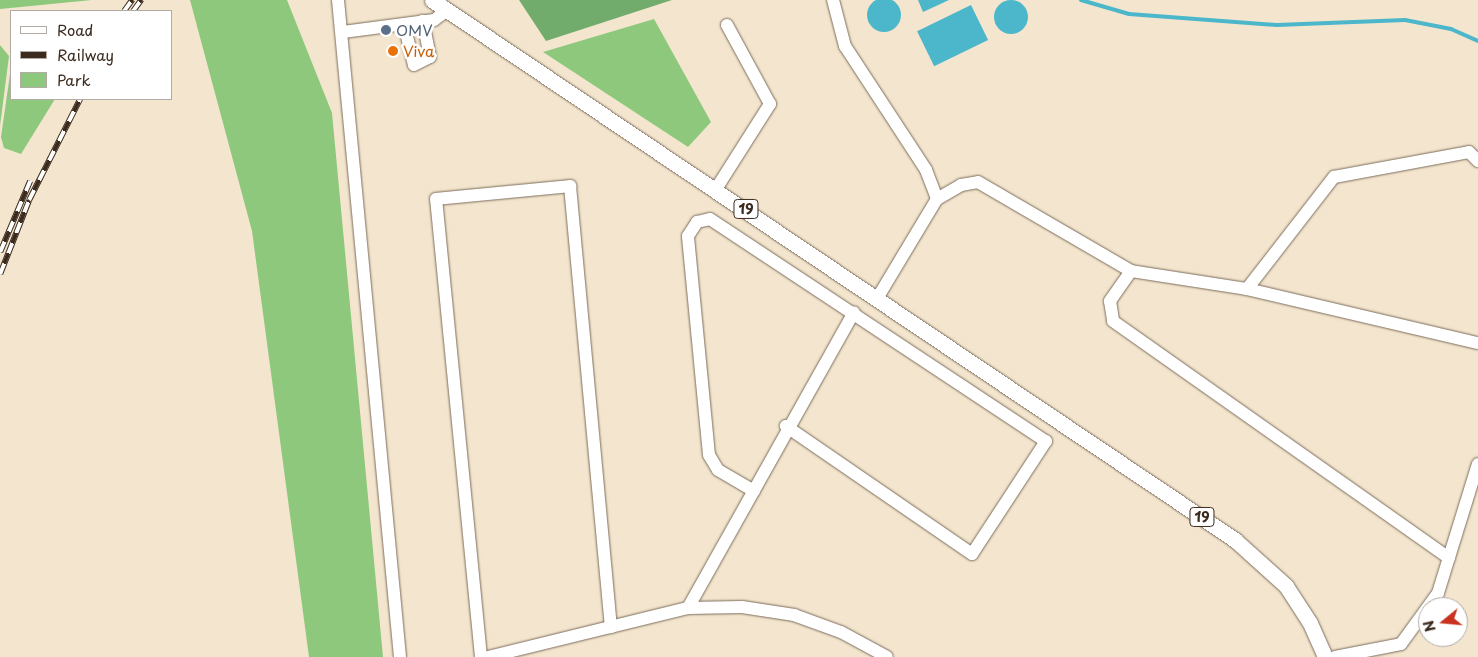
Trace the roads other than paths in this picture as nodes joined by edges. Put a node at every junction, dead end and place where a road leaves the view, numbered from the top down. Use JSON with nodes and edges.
{"nodes":[{"id":1,"x":338,"y":0,"type":"edge"},
{"id":2,"x":432,"y":0,"type":"edge"},
{"id":3,"x":834,"y":0,"type":"edge"},
{"id":4,"x":448,"y":10,"type":"junction"},
{"id":5,"x":423,"y":21,"type":"junction"},
{"id":6,"x":404,"y":24,"type":"junction"},
{"id":7,"x":727,"y":25,"type":"dead end"},
{"id":8,"x":343,"y":32,"type":"junction"},
{"id":9,"x":1478,"y":161,"type":"edge"},
{"id":10,"x":716,"y":189,"type":"junction"},
{"id":11,"x":937,"y":199,"type":"junction"},
{"id":12,"x":1131,"y":271,"type":"junction"},
{"id":13,"x":1247,"y":289,"type":"junction"},
{"id":14,"x":878,"y":297,"type":"junction"},
{"id":15,"x":854,"y":312,"type":"junction"},
{"id":16,"x":1478,"y":342,"type":"edge"},
{"id":17,"x":786,"y":426,"type":"junction"},
{"id":18,"x":1478,"y":464,"type":"edge"},
{"id":19,"x":754,"y":491,"type":"junction"},
{"id":20,"x":1449,"y":558,"type":"junction"},
{"id":21,"x":688,"y":608,"type":"junction"},
{"id":22,"x":611,"y":627,"type":"junction"},
{"id":23,"x":400,"y":657,"type":"edge"},
{"id":24,"x":481,"y":657,"type":"edge"},
{"id":25,"x":488,"y":657,"type":"edge"},
{"id":26,"x":888,"y":657,"type":"edge"},
{"id":27,"x":1325,"y":657,"type":"edge"},
{"id":28,"x":1335,"y":657,"type":"edge"}],
"edges":[{"from":1,"to":8,"type":"street"},
{"from":2,"to":4,"type":"main road","number":"19"},
{"from":3,"to":11,"type":"street"},
{"from":4,"to":5,"type":"street"},
{"from":4,"to":10,"type":"main road","number":"19"},
{"from":5,"to":6,"type":"street"},
{"from":5,"to":6,"type":"street"},
{"from":6,"to":8,"type":"street"},
{"from":7,"to":10,"type":"street"},
{"from":8,"to":23,"type":"street"},
{"from":9,"to":13,"type":"street"},
{"from":10,"to":14,"type":"main road","number":"19"},
{"from":11,"to":12,"type":"street"},
{"from":11,"to":14,"type":"street"},
{"from":12,"to":13,"type":"street"},
{"from":12,"to":20,"type":"street"},
{"from":13,"to":16,"type":"street"},
{"from":14,"to":27,"type":"main road","number":"19"},
{"from":15,"to":17,"type":"street"},
{"from":15,"to":17,"type":"street"},
{"from":15,"to":19,"type":"street"},
{"from":17,"to":19,"type":"street"},
{"from":18,"to":20,"type":"street"},
{"from":19,"to":21,"type":"street"},
{"from":20,"to":28,"type":"street"},
{"from":21,"to":22,"type":"street"},
{"from":21,"to":26,"type":"street"},
{"from":22,"to":24,"type":"street"},
{"from":22,"to":25,"type":"street"}]}
